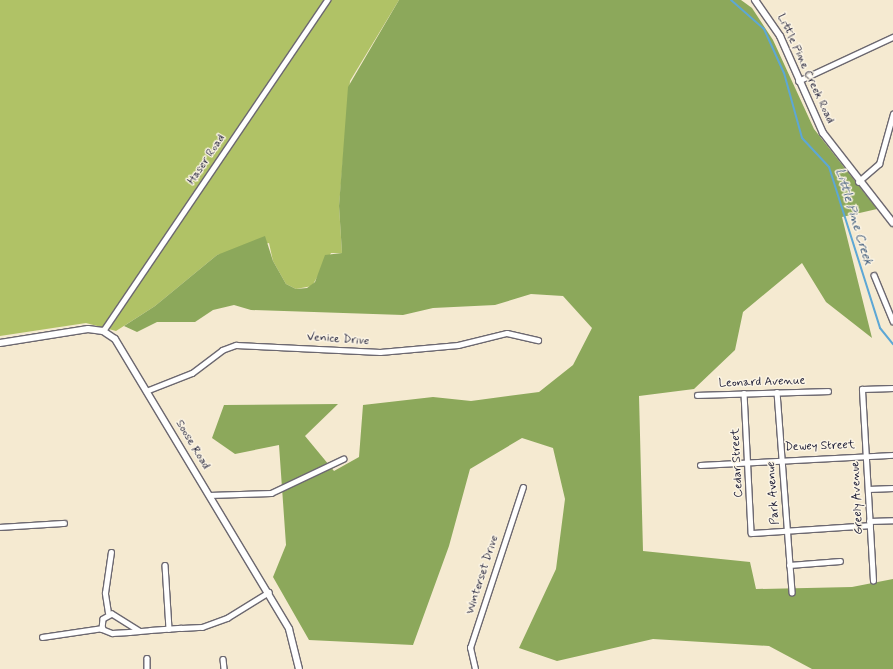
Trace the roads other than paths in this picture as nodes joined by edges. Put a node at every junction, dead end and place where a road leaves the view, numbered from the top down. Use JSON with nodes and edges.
{"nodes":[{"id":1,"x":327,"y":0,"type":"edge"},
{"id":2,"x":755,"y":0,"type":"edge"},
{"id":3,"x":893,"y":37,"type":"edge"},
{"id":4,"x":798,"y":81,"type":"junction"},
{"id":5,"x":893,"y":114,"type":"edge"},
{"id":6,"x":858,"y":182,"type":"junction"},
{"id":7,"x":893,"y":223,"type":"edge"},
{"id":8,"x":874,"y":274,"type":"dead end"},
{"id":9,"x":893,"y":321,"type":"edge"},
{"id":10,"x":103,"y":331,"type":"junction"},
{"id":11,"x":538,"y":340,"type":"dead end"},
{"id":12,"x":0,"y":343,"type":"edge"},
{"id":13,"x":893,"y":388,"type":"edge"},
{"id":14,"x":146,"y":391,"type":"junction"},
{"id":15,"x":828,"y":391,"type":"dead end"},
{"id":16,"x":777,"y":392,"type":"junction"},
{"id":17,"x":744,"y":393,"type":"junction"},
{"id":18,"x":697,"y":395,"type":"dead end"},
{"id":19,"x":893,"y":455,"type":"edge"},
{"id":20,"x":866,"y":456,"type":"junction"},
{"id":21,"x":782,"y":458,"type":"junction"},
{"id":22,"x":343,"y":459,"type":"dead end"},
{"id":23,"x":747,"y":462,"type":"junction"},
{"id":24,"x":700,"y":465,"type":"dead end"},
{"id":25,"x":523,"y":487,"type":"dead end"},
{"id":26,"x":893,"y":488,"type":"edge"},
{"id":27,"x":868,"y":489,"type":"junction"},
{"id":28,"x":209,"y":495,"type":"junction"},
{"id":29,"x":893,"y":520,"type":"edge"},
{"id":30,"x":64,"y":523,"type":"dead end"},
{"id":31,"x":870,"y":523,"type":"junction"},
{"id":32,"x":0,"y":527,"type":"edge"},
{"id":33,"x":787,"y":530,"type":"junction"},
{"id":34,"x":111,"y":552,"type":"dead end"},
{"id":35,"x":840,"y":561,"type":"dead end"},
{"id":36,"x":165,"y":565,"type":"dead end"},
{"id":37,"x":790,"y":565,"type":"junction"},
{"id":38,"x":873,"y":581,"type":"dead end"},
{"id":39,"x":268,"y":592,"type":"junction"},
{"id":40,"x":792,"y":592,"type":"dead end"},
{"id":41,"x":108,"y":613,"type":"junction"},
{"id":42,"x":102,"y":628,"type":"junction"},
{"id":43,"x":169,"y":629,"type":"junction"},
{"id":44,"x":139,"y":631,"type":"junction"},
{"id":45,"x":42,"y":638,"type":"dead end"},
{"id":46,"x":146,"y":658,"type":"dead end"},
{"id":47,"x":223,"y":659,"type":"dead end"},
{"id":48,"x":147,"y":669,"type":"edge"},
{"id":49,"x":224,"y":669,"type":"edge"},
{"id":50,"x":299,"y":669,"type":"edge"},
{"id":51,"x":475,"y":669,"type":"edge"}],
"edges":[{"from":1,"to":10,"type":"street","name":"Haser Road"},
{"from":2,"to":4,"type":"street","name":"Little Pine Creek Road"},
{"from":3,"to":4,"type":"street"},
{"from":4,"to":6,"type":"street","name":"Little Pine Creek Road"},
{"from":5,"to":6,"type":"street"},
{"from":6,"to":7,"type":"street","name":"Little Pine Creek Road"},
{"from":8,"to":9,"type":"street"},
{"from":10,"to":12,"type":"street"},
{"from":10,"to":14,"type":"street","name":"Soose Road"},
{"from":11,"to":14,"type":"street","name":"Venice Drive"},
{"from":13,"to":20,"type":"street","name":"Greely Avenue"},
{"from":14,"to":28,"type":"street","name":"Soose Road"},
{"from":15,"to":16,"type":"street","name":"Leonard Avenue"},
{"from":16,"to":17,"type":"street","name":"Leonard Avenue"},
{"from":16,"to":21,"type":"street","name":"Park Avenue"},
{"from":17,"to":18,"type":"street","name":"Leonard Avenue"},
{"from":17,"to":23,"type":"street","name":"Cedar Street"},
{"from":19,"to":20,"type":"street","name":"Dewey Street"},
{"from":20,"to":21,"type":"street","name":"Dewey Street"},
{"from":20,"to":27,"type":"street","name":"Greely Avenue"},
{"from":21,"to":23,"type":"street","name":"Dewey Street"},
{"from":21,"to":33,"type":"street","name":"Park Avenue"},
{"from":22,"to":28,"type":"street"},
{"from":23,"to":24,"type":"street","name":"Dewey Street"},
{"from":23,"to":33,"type":"street","name":"Cedar Street"},
{"from":25,"to":51,"type":"street","name":"Winterset Drive"},
{"from":26,"to":27,"type":"street"},
{"from":27,"to":31,"type":"street","name":"Greely Avenue"},
{"from":28,"to":39,"type":"street","name":"Soose Road"},
{"from":29,"to":31,"type":"street"},
{"from":30,"to":32,"type":"street"},
{"from":31,"to":33,"type":"street"},
{"from":31,"to":38,"type":"street","name":"Greely Avenue"},
{"from":33,"to":37,"type":"street","name":"Park Avenue"},
{"from":34,"to":41,"type":"street"},
{"from":35,"to":37,"type":"street"},
{"from":36,"to":43,"type":"street"},
{"from":37,"to":40,"type":"street","name":"Park Avenue"},
{"from":39,"to":43,"type":"street"},
{"from":39,"to":50,"type":"street","name":"Soose Road"},
{"from":41,"to":42,"type":"street"},
{"from":41,"to":44,"type":"street"},
{"from":42,"to":44,"type":"street"},
{"from":42,"to":45,"type":"street"},
{"from":43,"to":44,"type":"street"},
{"from":46,"to":48,"type":"street"},
{"from":47,"to":49,"type":"street"}]}
